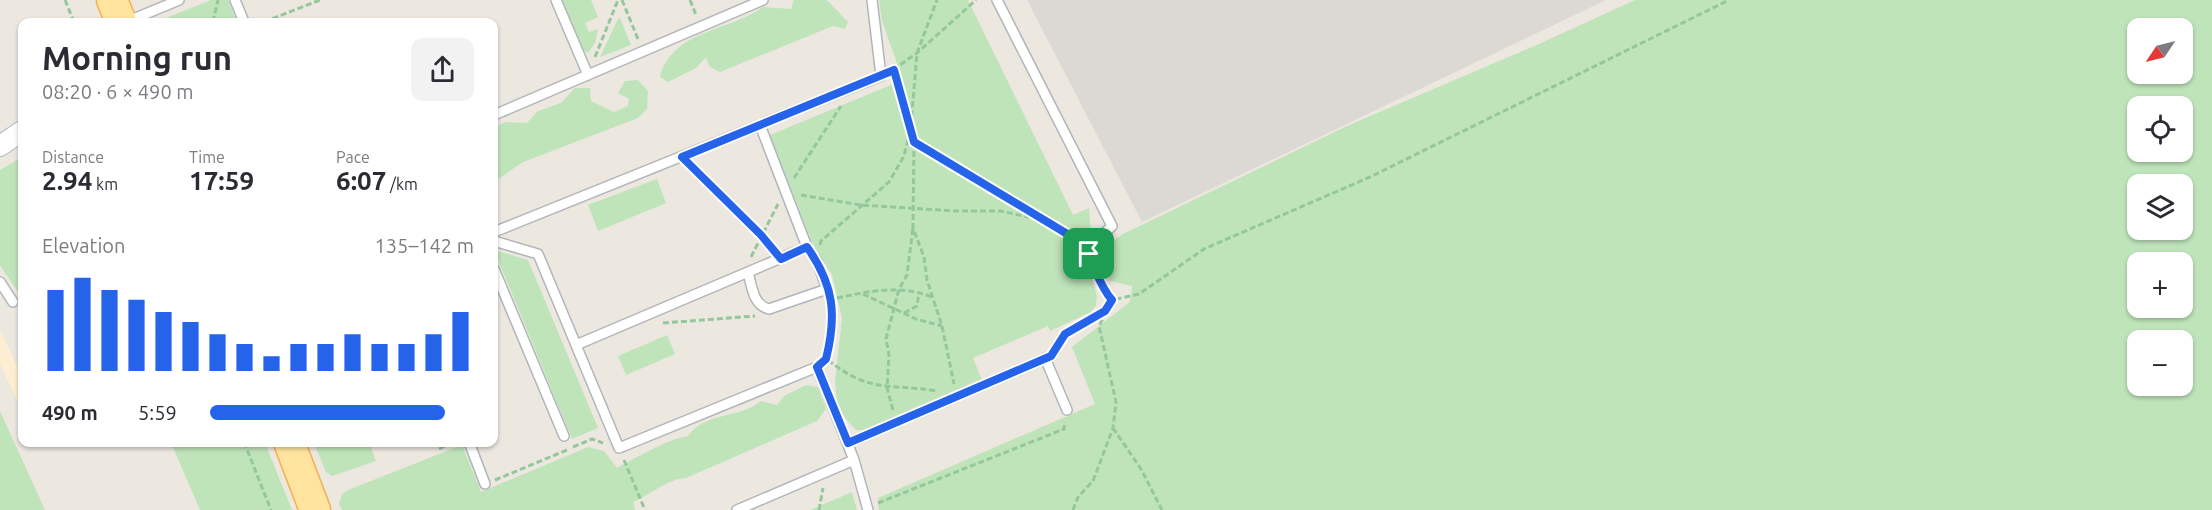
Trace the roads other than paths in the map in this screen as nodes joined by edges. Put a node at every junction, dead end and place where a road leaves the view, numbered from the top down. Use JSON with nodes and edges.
{"nodes":[{"id":1,"x":112,"y":0,"type":"edge"},
{"id":2,"x":180,"y":0,"type":"edge"},
{"id":3,"x":235,"y":0,"type":"edge"},
{"id":4,"x":556,"y":0,"type":"edge"},
{"id":5,"x":763,"y":0,"type":"edge"},
{"id":6,"x":872,"y":0,"type":"edge"},
{"id":7,"x":997,"y":0,"type":"edge"},
{"id":8,"x":120,"y":18,"type":"edge"},
{"id":9,"x":133,"y":18,"type":"edge"},
{"id":10,"x":242,"y":18,"type":"edge"},
{"id":11,"x":588,"y":75,"type":"junction"},
{"id":12,"x":498,"y":113,"type":"edge"},
{"id":13,"x":760,"y":125,"type":"junction"},
{"id":14,"x":18,"y":134,"type":"edge"},
{"id":15,"x":0,"y":146,"type":"edge"},
{"id":16,"x":498,"y":230,"type":"edge"},
{"id":17,"x":498,"y":242,"type":"edge"},
{"id":18,"x":807,"y":247,"type":"junction"},
{"id":19,"x":1089,"y":254,"type":"road end"},
{"id":20,"x":748,"y":272,"type":"junction"},
{"id":21,"x":498,"y":279,"type":"edge"},
{"id":22,"x":0,"y":282,"type":"edge"},
{"id":23,"x":13,"y":302,"type":"dead end"},
{"id":24,"x":576,"y":345,"type":"junction"},
{"id":25,"x":1067,"y":410,"type":"road end"},
{"id":26,"x":564,"y":436,"type":"dead end"},
{"id":27,"x":848,"y":443,"type":"junction"},
{"id":28,"x":291,"y":447,"type":"edge"},
{"id":29,"x":471,"y":447,"type":"edge"},
{"id":30,"x":854,"y":460,"type":"junction"},
{"id":31,"x":485,"y":484,"type":"road end"},
{"id":32,"x":868,"y":508,"type":"edge"},
{"id":33,"x":315,"y":510,"type":"edge"},
{"id":34,"x":737,"y":510,"type":"edge"}],
"edges":[{"from":1,"to":8,"type":"main road"},
{"from":2,"to":9,"type":"lane"},
{"from":3,"to":10,"type":"lane"},
{"from":4,"to":11,"type":"lane"},
{"from":5,"to":11,"type":"lane"},
{"from":6,"to":13,"type":"lane"},
{"from":7,"to":19,"type":"lane"},
{"from":11,"to":12,"type":"lane"},
{"from":13,"to":16,"type":"lane"},
{"from":13,"to":18,"type":"lane"},
{"from":14,"to":15,"type":"street"},
{"from":17,"to":24,"type":"lane"},
{"from":18,"to":20,"type":"lane"},
{"from":18,"to":20,"type":"lane"},
{"from":20,"to":24,"type":"lane"},
{"from":21,"to":26,"type":"lane"},
{"from":22,"to":23,"type":"lane"},
{"from":24,"to":27,"type":"lane"},
{"from":25,"to":27,"type":"lane"},
{"from":27,"to":30,"type":"lane"},
{"from":28,"to":33,"type":"main road"},
{"from":29,"to":31,"type":"lane"},
{"from":30,"to":32,"type":"lane"},
{"from":30,"to":34,"type":"lane"}]}
